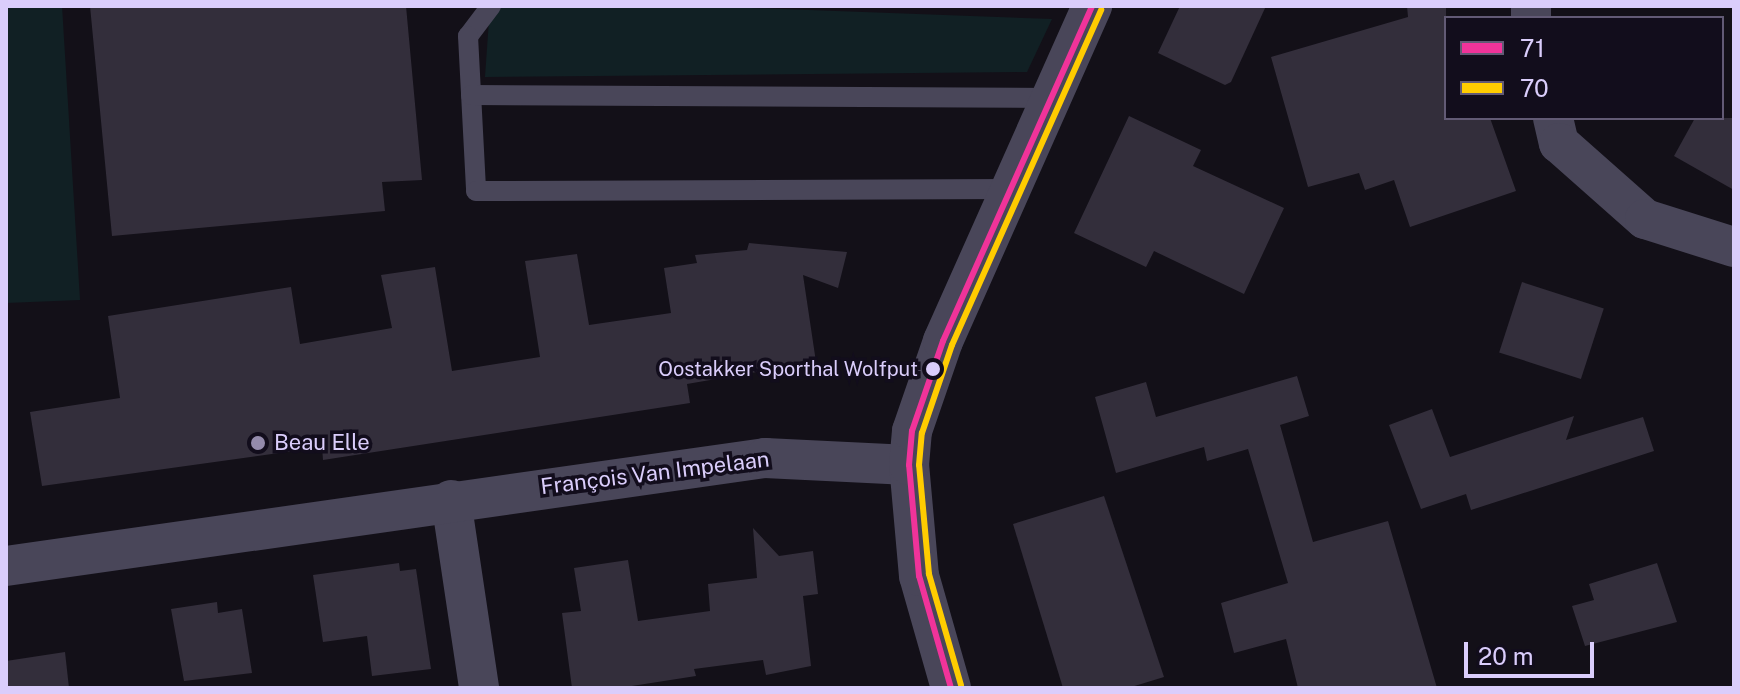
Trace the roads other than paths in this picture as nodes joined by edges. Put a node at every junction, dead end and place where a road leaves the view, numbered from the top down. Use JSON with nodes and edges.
{"nodes":[{"id":1,"x":491,"y":6,"type":"edge"},
{"id":2,"x":1092,"y":6,"type":"edge"},
{"id":3,"x":471,"y":95,"type":"junction"},
{"id":4,"x":1052,"y":98,"type":"junction"},
{"id":5,"x":1553,"y":120,"type":"edge"},
{"id":6,"x":1011,"y":189,"type":"junction"},
{"id":7,"x":1734,"y":247,"type":"edge"},
{"id":8,"x":909,"y":465,"type":"junction"},
{"id":9,"x":451,"y":500,"type":"junction"},
{"id":10,"x":6,"y":566,"type":"edge"},
{"id":11,"x":475,"y":685,"type":"edge"},
{"id":12,"x":951,"y":688,"type":"edge"}],
"edges":[{"from":1,"to":3,"type":"lane"},
{"from":2,"to":4,"type":"street"},
{"from":3,"to":4,"type":"lane"},
{"from":3,"to":6,"type":"lane"},
{"from":4,"to":6,"type":"street"},
{"from":5,"to":7,"type":"street"},
{"from":6,"to":8,"type":"street"},
{"from":8,"to":9,"type":"street","name":"François Van Impelaan"},
{"from":8,"to":12,"type":"street"},
{"from":9,"to":10,"type":"street","name":"François Van Impelaan"},
{"from":9,"to":11,"type":"street"}]}
